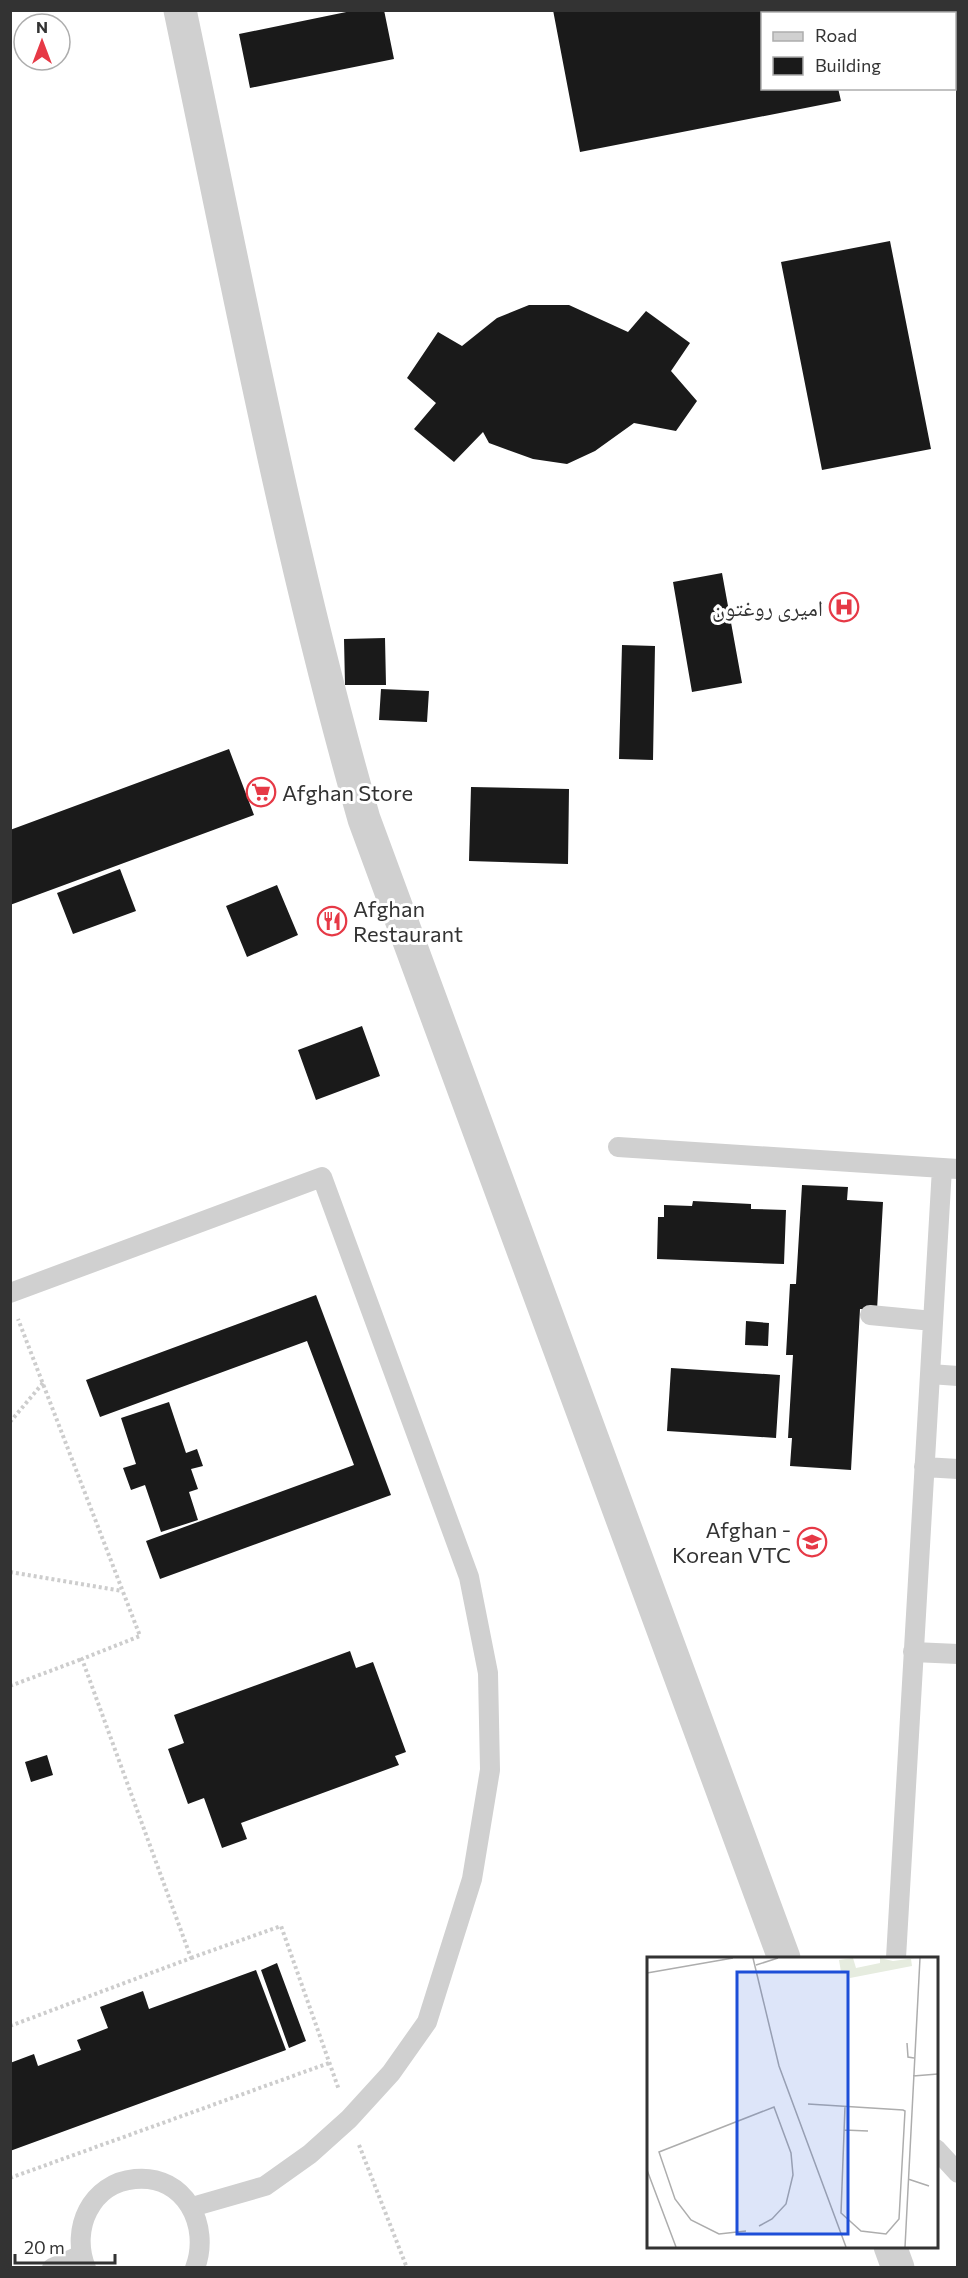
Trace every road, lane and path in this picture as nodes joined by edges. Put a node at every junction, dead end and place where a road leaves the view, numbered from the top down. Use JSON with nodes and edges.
{"nodes":[{"id":1,"x":180,"y":10,"type":"edge"},
{"id":2,"x":618,"y":1148,"type":"dead end"},
{"id":3,"x":950,"y":1168,"type":"edge"},
{"id":4,"x":13,"y":1301,"type":"edge"},
{"id":5,"x":870,"y":1315,"type":"dead end"},
{"id":6,"x":933,"y":1321,"type":"junction"},
{"id":7,"x":930,"y":1374,"type":"junction"},
{"id":8,"x":957,"y":1376,"type":"edge"},
{"id":9,"x":43,"y":1383,"type":"junction"},
{"id":10,"x":10,"y":1422,"type":"edge"},
{"id":11,"x":924,"y":1467,"type":"junction"},
{"id":12,"x":957,"y":1469,"type":"edge"},
{"id":13,"x":10,"y":1572,"type":"edge"},
{"id":14,"x":122,"y":1591,"type":"junction"},
{"id":15,"x":913,"y":1652,"type":"junction"},
{"id":16,"x":957,"y":1654,"type":"edge"},
{"id":17,"x":82,"y":1659,"type":"junction"},
{"id":18,"x":10,"y":1686,"type":"edge"},
{"id":19,"x":783,"y":1957,"type":"edge"},
{"id":20,"x":896,"y":1957,"type":"edge"},
{"id":21,"x":191,"y":1958,"type":"junction"},
{"id":22,"x":10,"y":2026,"type":"edge"},
{"id":23,"x":329,"y":2063,"type":"junction"},
{"id":24,"x":349,"y":2119,"type":"junction"},
{"id":25,"x":938,"y":2151,"type":"edge"},
{"id":26,"x":957,"y":2173,"type":"edge"},
{"id":27,"x":10,"y":2178,"type":"edge"},
{"id":28,"x":192,"y":2207,"type":"junction"},
{"id":29,"x":890,"y":2248,"type":"edge"},
{"id":30,"x":83,"y":2261,"type":"edge"},
{"id":31,"x":52,"y":2268,"type":"edge"},
{"id":32,"x":195,"y":2268,"type":"edge"},
{"id":33,"x":406,"y":2268,"type":"edge"},
{"id":34,"x":898,"y":2268,"type":"edge"}],
"edges":[{"from":1,"to":19,"type":"street"},
{"from":2,"to":3,"type":"lane"},
{"from":3,"to":6,"type":"lane"},
{"from":4,"to":9,"type":"path"},
{"from":4,"to":24,"type":"lane"},
{"from":5,"to":6,"type":"lane"},
{"from":6,"to":7,"type":"lane"},
{"from":7,"to":8,"type":"lane"},
{"from":7,"to":11,"type":"lane"},
{"from":9,"to":10,"type":"path"},
{"from":9,"to":14,"type":"path"},
{"from":11,"to":12,"type":"lane"},
{"from":11,"to":15,"type":"lane"},
{"from":13,"to":14,"type":"path"},
{"from":14,"to":17,"type":"path"},
{"from":15,"to":16,"type":"lane"},
{"from":15,"to":20,"type":"lane"},
{"from":17,"to":18,"type":"path"},
{"from":17,"to":21,"type":"path"},
{"from":21,"to":22,"type":"path"},
{"from":21,"to":23,"type":"path"},
{"from":23,"to":24,"type":"path"},
{"from":23,"to":27,"type":"path"},
{"from":24,"to":28,"type":"lane"},
{"from":24,"to":33,"type":"path"},
{"from":25,"to":26,"type":"lane"},
{"from":28,"to":30,"type":"lane"},
{"from":28,"to":32,"type":"lane"},
{"from":29,"to":34,"type":"street"},
{"from":30,"to":31,"type":"lane"}]}
